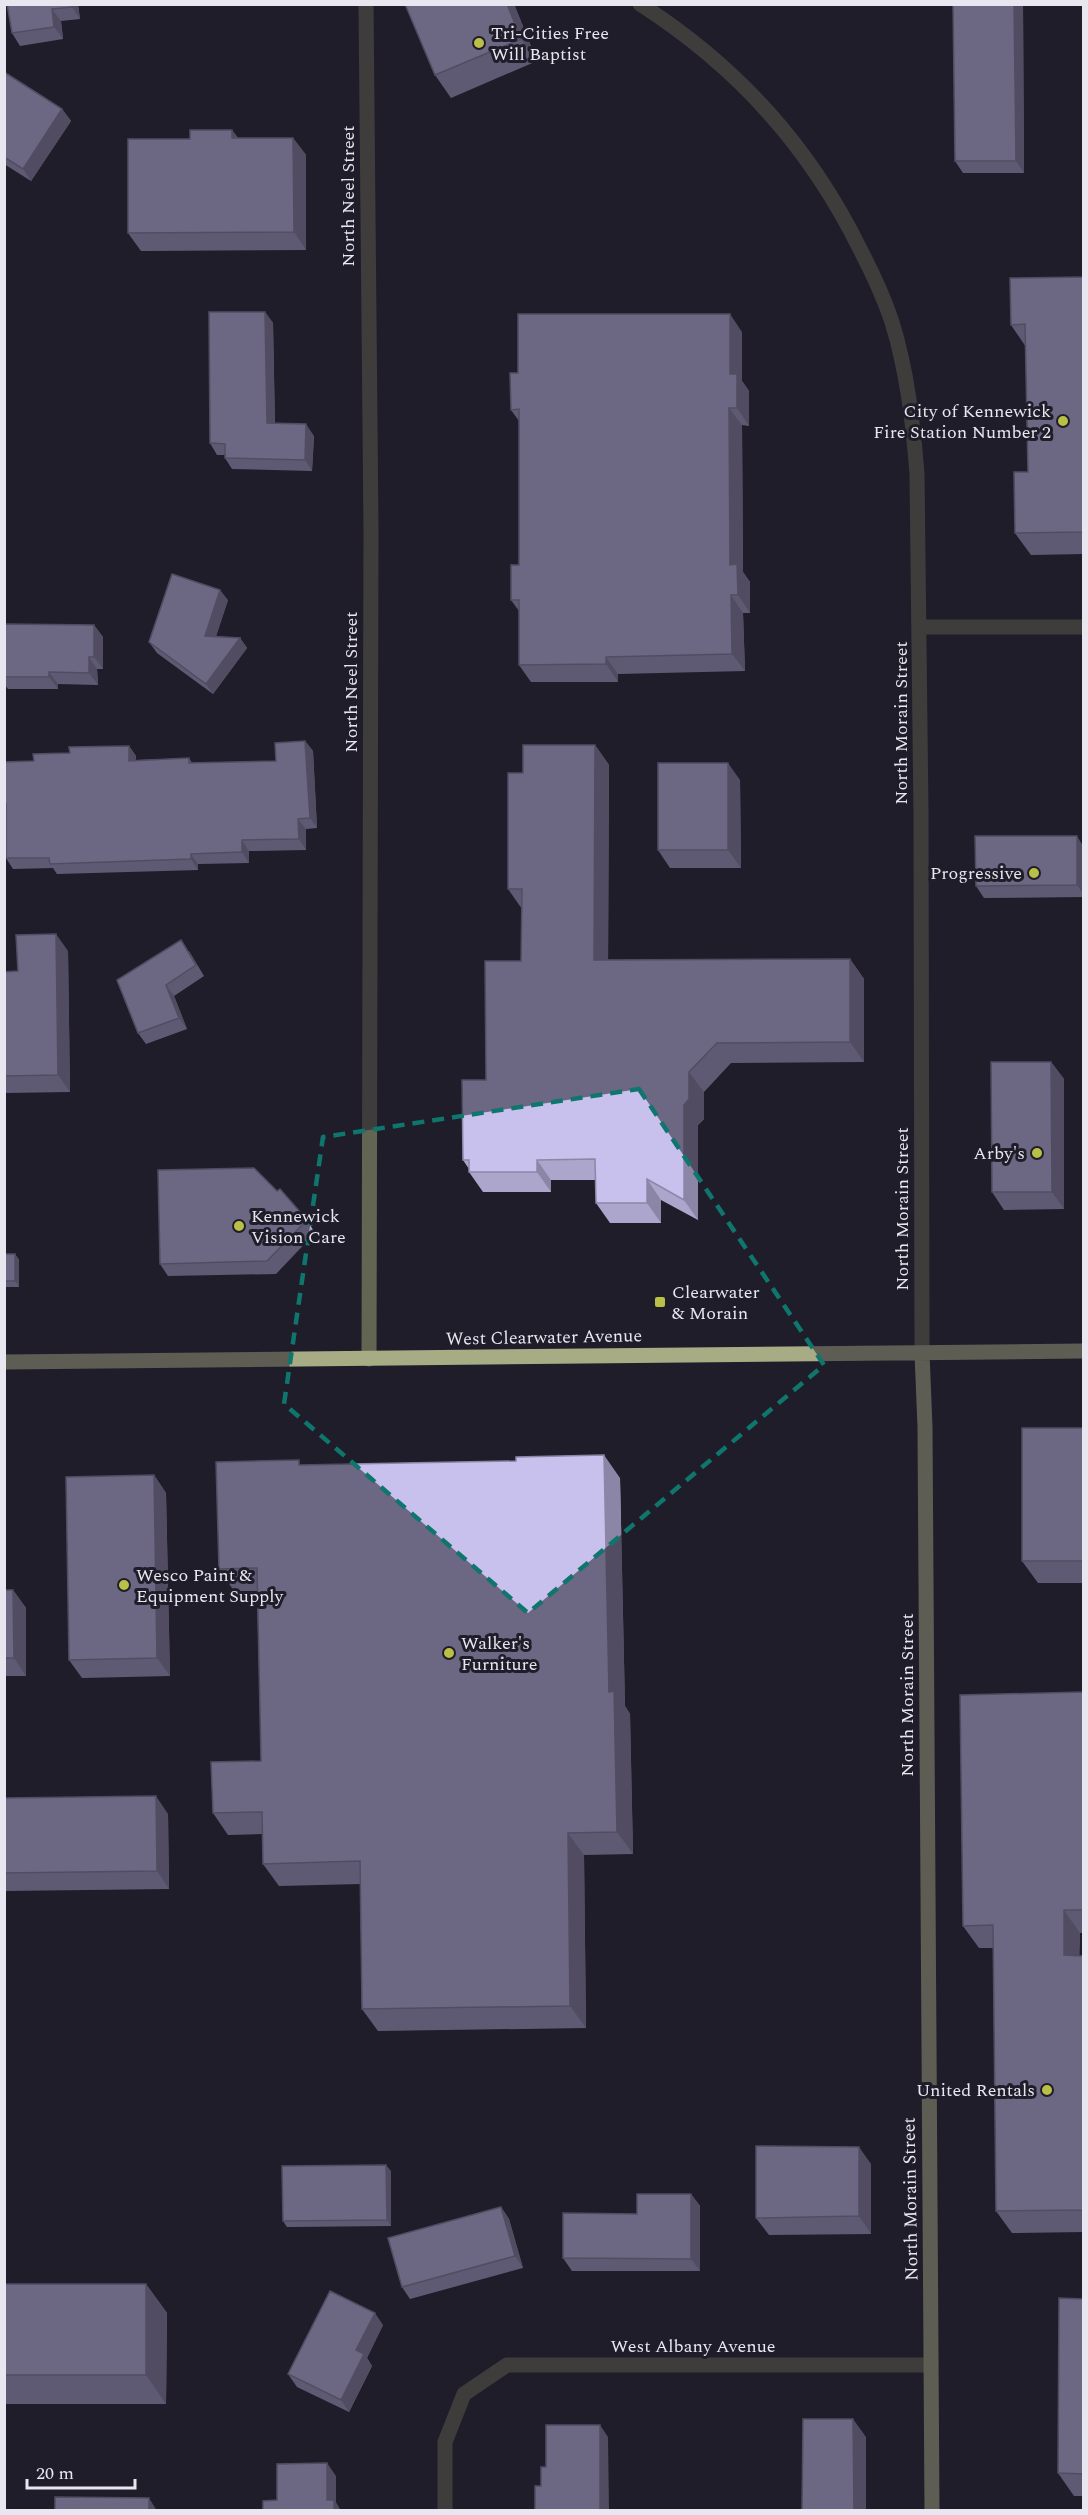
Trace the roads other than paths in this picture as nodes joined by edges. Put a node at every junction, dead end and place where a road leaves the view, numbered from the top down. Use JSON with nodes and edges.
{"nodes":[{"id":1,"x":366,"y":4,"type":"edge"},
{"id":2,"x":640,"y":4,"type":"edge"},
{"id":3,"x":920,"y":627,"type":"junction"},
{"id":4,"x":1083,"y":627,"type":"edge"},
{"id":5,"x":1083,"y":1351,"type":"edge"},
{"id":6,"x":922,"y":1353,"type":"junction"},
{"id":7,"x":369,"y":1359,"type":"junction"},
{"id":8,"x":4,"y":1362,"type":"edge"},
{"id":9,"x":930,"y":2365,"type":"junction"},
{"id":10,"x":445,"y":2511,"type":"edge"},
{"id":11,"x":932,"y":2511,"type":"edge"}],
"edges":[{"from":1,"to":7,"type":"street","name":"North Neel Street"},
{"from":2,"to":3,"type":"street","name":"North Morain Street"},
{"from":3,"to":4,"type":"street"},
{"from":3,"to":6,"type":"street","name":"North Morain Street"},
{"from":5,"to":6,"type":"main road","name":"West Clearwater Avenue"},
{"from":6,"to":7,"type":"main road","name":"West Clearwater Avenue"},
{"from":6,"to":9,"type":"main road","name":"North Morain Street"},
{"from":7,"to":8,"type":"main road","name":"West Clearwater Avenue"},
{"from":9,"to":10,"type":"street","name":"West Albany Avenue"},
{"from":9,"to":11,"type":"main road","name":"North Morain Street"}]}
